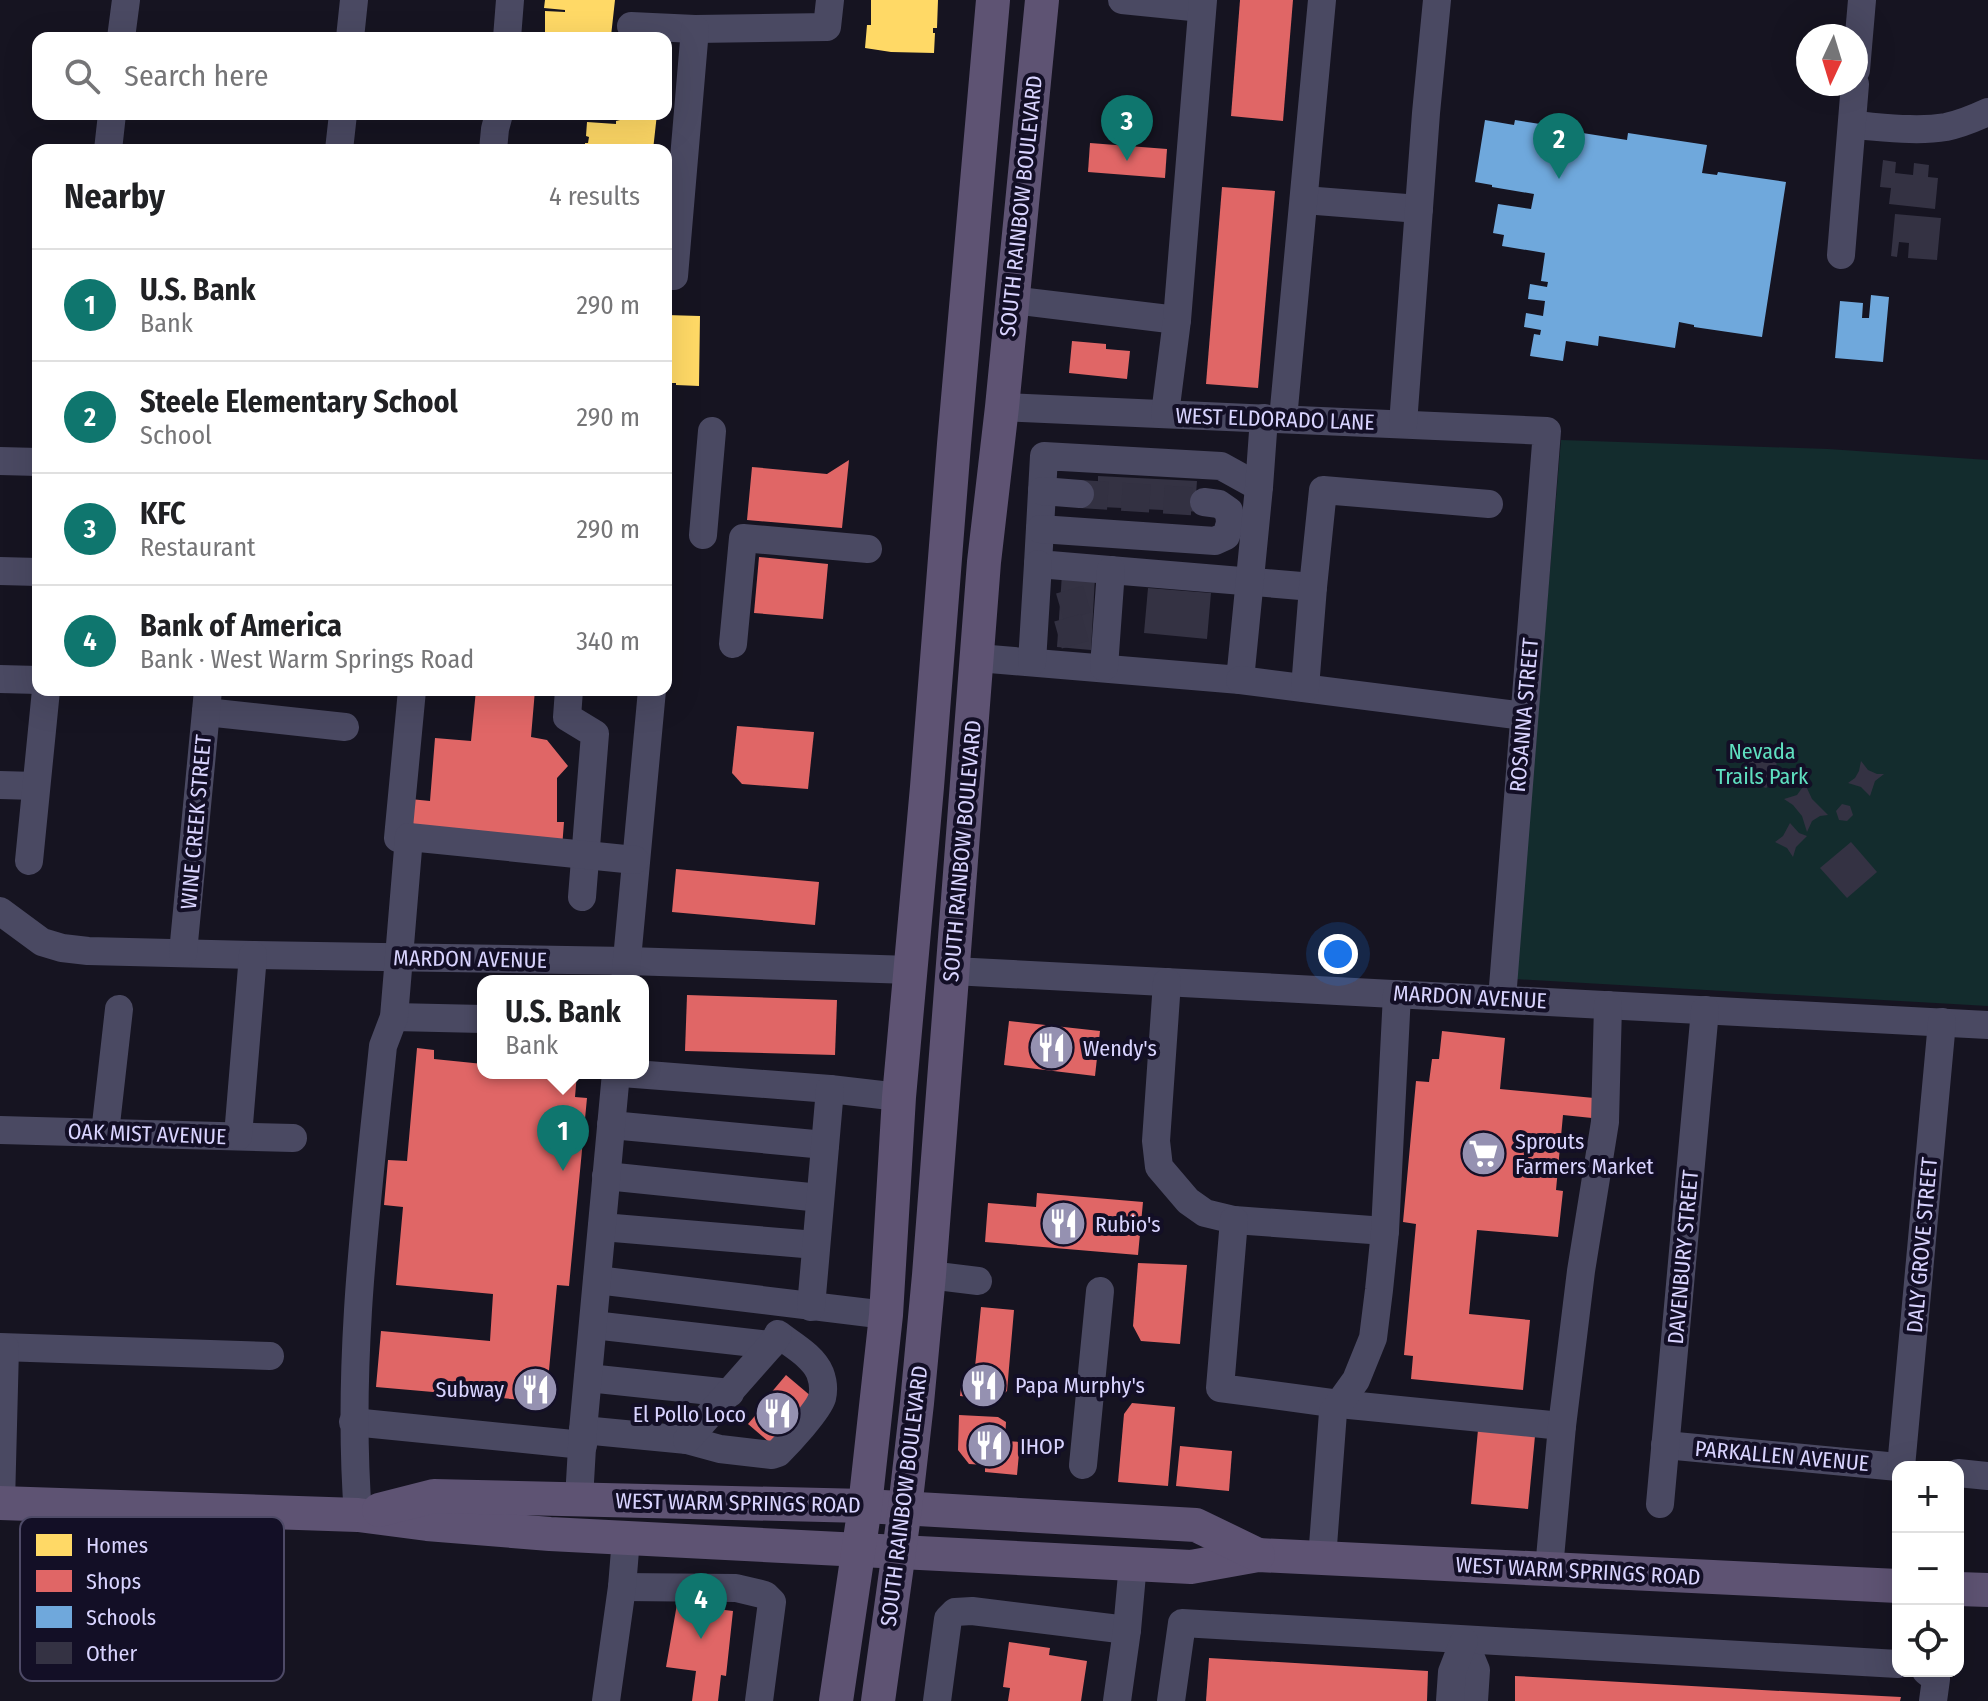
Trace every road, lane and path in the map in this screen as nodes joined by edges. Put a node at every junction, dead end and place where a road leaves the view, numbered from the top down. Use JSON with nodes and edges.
{"nodes":[{"id":1,"x":126,"y":0,"type":"edge"},
{"id":2,"x":354,"y":0,"type":"edge"},
{"id":3,"x":510,"y":0,"type":"edge"},
{"id":4,"x":830,"y":0,"type":"edge"},
{"id":5,"x":993,"y":0,"type":"edge"},
{"id":6,"x":1042,"y":0,"type":"edge"},
{"id":7,"x":1122,"y":0,"type":"edge"},
{"id":8,"x":1322,"y":0,"type":"edge"},
{"id":9,"x":1437,"y":0,"type":"edge"},
{"id":10,"x":1862,"y":0,"type":"edge"},
{"id":11,"x":1202,"y":4,"type":"edge"},
{"id":12,"x":1860,"y":24,"type":"edge"},
{"id":13,"x":631,"y":26,"type":"dead end"},
{"id":14,"x":695,"y":29,"type":"junction"},
{"id":15,"x":122,"y":32,"type":"edge"},
{"id":16,"x":351,"y":32,"type":"edge"},
{"id":17,"x":507,"y":32,"type":"edge"},
{"id":18,"x":1854,"y":96,"type":"edge"},
{"id":19,"x":1988,"y":112,"type":"edge"},
{"id":20,"x":111,"y":120,"type":"edge"},
{"id":21,"x":342,"y":120,"type":"edge"},
{"id":22,"x":497,"y":120,"type":"edge"},
{"id":23,"x":1852,"y":125,"type":"junction"},
{"id":24,"x":109,"y":144,"type":"edge"},
{"id":25,"x":340,"y":144,"type":"edge"},
{"id":26,"x":494,"y":144,"type":"edge"},
{"id":27,"x":1304,"y":200,"type":"junction"},
{"id":28,"x":1419,"y":209,"type":"junction"},
{"id":29,"x":1841,"y":255,"type":"dead end"},
{"id":30,"x":672,"y":276,"type":"edge"},
{"id":31,"x":969,"y":281,"type":"junction"},
{"id":32,"x":1012,"y":300,"type":"junction"},
{"id":33,"x":1177,"y":320,"type":"junction"},
{"id":34,"x":1002,"y":407,"type":"junction"},
{"id":35,"x":1165,"y":414,"type":"junction"},
{"id":36,"x":1274,"y":418,"type":"junction"},
{"id":37,"x":1403,"y":424,"type":"junction"},
{"id":38,"x":712,"y":431,"type":"dead end"},
{"id":39,"x":1547,"y":431,"type":"joint"},
{"id":40,"x":954,"y":444,"type":"junction"},
{"id":41,"x":0,"y":461,"type":"edge"},
{"id":42,"x":32,"y":462,"type":"edge"},
{"id":43,"x":1259,"y":487,"type":"junction"},
{"id":44,"x":1042,"y":491,"type":"junction"},
{"id":45,"x":1080,"y":494,"type":"tunnel mouth"},
{"id":46,"x":1204,"y":502,"type":"tunnel mouth"},
{"id":47,"x":1489,"y":504,"type":"dead end"},
{"id":48,"x":1040,"y":529,"type":"junction"},
{"id":49,"x":703,"y":535,"type":"dead end"},
{"id":50,"x":868,"y":549,"type":"dead end"},
{"id":51,"x":984,"y":562,"type":"junction"},
{"id":52,"x":1038,"y":564,"type":"junction"},
{"id":53,"x":0,"y":571,"type":"edge"},
{"id":54,"x":32,"y":572,"type":"edge"},
{"id":55,"x":1250,"y":581,"type":"junction"},
{"id":56,"x":1313,"y":587,"type":"junction"},
{"id":57,"x":1102,"y":602,"type":"junction"},
{"id":58,"x":1044,"y":632,"type":"junction"},
{"id":59,"x":733,"y":644,"type":"dead end"},
{"id":60,"x":978,"y":658,"type":"junction"},
{"id":61,"x":1104,"y":667,"type":"junction"},
{"id":62,"x":0,"y":679,"type":"edge"},
{"id":63,"x":32,"y":680,"type":"edge"},
{"id":64,"x":1240,"y":680,"type":"junction"},
{"id":65,"x":1305,"y":688,"type":"junction"},
{"id":66,"x":45,"y":696,"type":"edge"},
{"id":67,"x":411,"y":696,"type":"edge"},
{"id":68,"x":569,"y":696,"type":"edge"},
{"id":69,"x":651,"y":696,"type":"edge"},
{"id":70,"x":207,"y":701,"type":"edge"},
{"id":71,"x":1524,"y":716,"type":"junction"},
{"id":72,"x":345,"y":727,"type":"dead end"},
{"id":73,"x":0,"y":785,"type":"edge"},
{"id":74,"x":36,"y":786,"type":"junction"},
{"id":75,"x":927,"y":787,"type":"junction"},
{"id":76,"x":409,"y":837,"type":"junction"},
{"id":77,"x":585,"y":855,"type":"junction"},
{"id":78,"x":635,"y":860,"type":"junction"},
{"id":79,"x":29,"y":861,"type":"dead end"},
{"id":80,"x":582,"y":897,"type":"dead end"},
{"id":81,"x":0,"y":911,"type":"edge"},
{"id":82,"x":183,"y":953,"type":"junction"},
{"id":83,"x":253,"y":955,"type":"junction"},
{"id":84,"x":400,"y":958,"type":"junction"},
{"id":85,"x":911,"y":970,"type":"junction"},
{"id":86,"x":626,"y":971,"type":"edge"},
{"id":87,"x":953,"y":971,"type":"junction"},
{"id":88,"x":1167,"y":982,"type":"junction"},
{"id":89,"x":1397,"y":994,"type":"junction"},
{"id":90,"x":1502,"y":999,"type":"junction"},
{"id":91,"x":1608,"y":1005,"type":"junction"},
{"id":92,"x":119,"y":1009,"type":"dead end"},
{"id":93,"x":1705,"y":1010,"type":"junction"},
{"id":94,"x":394,"y":1017,"type":"junction"},
{"id":95,"x":477,"y":1019,"type":"edge"},
{"id":96,"x":1942,"y":1022,"type":"junction"},
{"id":97,"x":1988,"y":1025,"type":"edge"},
{"id":98,"x":649,"y":1075,"type":"edge"},
{"id":99,"x":618,"y":1079,"type":"edge"},
{"id":100,"x":830,"y":1089,"type":"junction"},
{"id":101,"x":899,"y":1097,"type":"junction"},
{"id":102,"x":611,"y":1125,"type":"junction"},
{"id":103,"x":0,"y":1130,"type":"edge"},
{"id":104,"x":105,"y":1133,"type":"junction"},
{"id":105,"x":238,"y":1136,"type":"junction"},
{"id":106,"x":293,"y":1138,"type":"dead end"},
{"id":107,"x":825,"y":1145,"type":"junction"},
{"id":108,"x":938,"y":1145,"type":"junction"},
{"id":109,"x":606,"y":1176,"type":"junction"},
{"id":110,"x":820,"y":1198,"type":"junction"},
{"id":111,"x":1234,"y":1220,"type":"junction"},
{"id":112,"x":602,"y":1227,"type":"junction"},
{"id":113,"x":1385,"y":1231,"type":"junction"},
{"id":114,"x":816,"y":1245,"type":"junction"},
{"id":115,"x":929,"y":1275,"type":"junction"},
{"id":116,"x":597,"y":1280,"type":"junction"},
{"id":117,"x":978,"y":1281,"type":"dead end"},
{"id":118,"x":1100,"y":1291,"type":"dead end"},
{"id":119,"x":797,"y":1305,"type":"junction"},
{"id":120,"x":886,"y":1315,"type":"junction"},
{"id":121,"x":593,"y":1325,"type":"junction"},
{"id":122,"x":775,"y":1340,"type":"junction"},
{"id":123,"x":2,"y":1348,"type":"edge"},
{"id":124,"x":270,"y":1356,"type":"dead end"},
{"id":125,"x":588,"y":1378,"type":"junction"},
{"id":126,"x":730,"y":1393,"type":"junction"},
{"id":127,"x":1339,"y":1404,"type":"junction"},
{"id":128,"x":353,"y":1422,"type":"junction"},
{"id":129,"x":1562,"y":1426,"type":"junction"},
{"id":130,"x":583,"y":1438,"type":"junction"},
{"id":131,"x":687,"y":1440,"type":"junction"},
{"id":132,"x":1665,"y":1445,"type":"junction"},
{"id":133,"x":1901,"y":1461,"type":"edge"},
{"id":134,"x":1083,"y":1465,"type":"dead end"},
{"id":135,"x":1892,"y":1466,"type":"edge"},
{"id":136,"x":1964,"y":1474,"type":"edge"},
{"id":137,"x":1988,"y":1476,"type":"edge"},
{"id":138,"x":579,"y":1499,"type":"junction"},
{"id":139,"x":0,"y":1503,"type":"edge"},
{"id":140,"x":1660,"y":1504,"type":"dead end"},
{"id":141,"x":865,"y":1506,"type":"junction"},
{"id":142,"x":905,"y":1508,"type":"junction"},
{"id":143,"x":358,"y":1515,"type":"junction"},
{"id":144,"x":427,"y":1524,"type":"junction"},
{"id":145,"x":626,"y":1538,"type":"junction"},
{"id":146,"x":859,"y":1548,"type":"junction"},
{"id":147,"x":899,"y":1550,"type":"junction"},
{"id":148,"x":1258,"y":1555,"type":"junction"},
{"id":149,"x":1322,"y":1559,"type":"junction"},
{"id":150,"x":1133,"y":1563,"type":"junction"},
{"id":151,"x":1549,"y":1569,"type":"junction"},
{"id":152,"x":1892,"y":1586,"type":"edge"},
{"id":153,"x":622,"y":1587,"type":"junction"},
{"id":154,"x":1964,"y":1589,"type":"edge"},
{"id":155,"x":1988,"y":1590,"type":"edge"},
{"id":156,"x":1127,"y":1630,"type":"junction"},
{"id":157,"x":1464,"y":1641,"type":"junction"},
{"id":158,"x":1892,"y":1664,"type":"edge"},
{"id":159,"x":1934,"y":1677,"type":"edge"},
{"id":160,"x":606,"y":1701,"type":"edge"},
{"id":161,"x":759,"y":1701,"type":"edge"},
{"id":162,"x":836,"y":1701,"type":"edge"},
{"id":163,"x":878,"y":1701,"type":"edge"},
{"id":164,"x":937,"y":1701,"type":"edge"},
{"id":165,"x":1117,"y":1701,"type":"edge"},
{"id":166,"x":1171,"y":1701,"type":"edge"},
{"id":167,"x":1450,"y":1701,"type":"edge"},
{"id":168,"x":1474,"y":1701,"type":"edge"},
{"id":169,"x":1933,"y":1701,"type":"edge"}],
"edges":[{"from":1,"to":15,"type":"street"},
{"from":2,"to":16,"type":"street"},
{"from":3,"to":17,"type":"street"},
{"from":4,"to":14,"type":"street"},
{"from":5,"to":31,"type":"main road","name":"SOUTH RAINBOW BOULEVARD"},
{"from":6,"to":32,"type":"main road","name":"SOUTH RAINBOW BOULEVARD"},
{"from":7,"to":11,"type":"street"},
{"from":8,"to":27,"type":"street"},
{"from":9,"to":28,"type":"street"},
{"from":10,"to":12,"type":"street"},
{"from":11,"to":33,"type":"street"},
{"from":13,"to":14,"type":"street"},
{"from":14,"to":30,"type":"street"},
{"from":18,"to":23,"type":"street"},
{"from":19,"to":23,"type":"street"},
{"from":20,"to":24,"type":"street"},
{"from":21,"to":25,"type":"street"},
{"from":22,"to":26,"type":"street"},
{"from":23,"to":29,"type":"street"},
{"from":27,"to":28,"type":"street"},
{"from":27,"to":36,"type":"street"},
{"from":28,"to":37,"type":"street"},
{"from":31,"to":34,"type":"main road"},
{"from":31,"to":40,"type":"main road","name":"SOUTH RAINBOW BOULEVARD"},
{"from":32,"to":33,"type":"street"},
{"from":32,"to":34,"type":"main road","name":"SOUTH RAINBOW BOULEVARD"},
{"from":33,"to":35,"type":"street"},
{"from":34,"to":35,"type":"street","name":"WEST ELDORADO LANE"},
{"from":34,"to":51,"type":"main road","name":"SOUTH RAINBOW BOULEVARD"},
{"from":35,"to":36,"type":"street","name":"WEST ELDORADO LANE"},
{"from":36,"to":37,"type":"street","name":"WEST ELDORADO LANE"},
{"from":36,"to":43,"type":"street"},
{"from":37,"to":39,"type":"street","name":"WEST ELDORADO LANE"},
{"from":38,"to":49,"type":"street"},
{"from":39,"to":71,"type":"street","name":"ROSANNA STREET"},
{"from":40,"to":51,"type":"main road"},
{"from":40,"to":75,"type":"main road","name":"SOUTH RAINBOW BOULEVARD"},
{"from":41,"to":42,"type":"street"},
{"from":43,"to":44,"type":"street"},
{"from":43,"to":55,"type":"street"},
{"from":44,"to":45,"type":"street"},
{"from":44,"to":48,"type":"street"},
{"from":46,"to":48,"type":"street"},
{"from":47,"to":56,"type":"street"},
{"from":48,"to":52,"type":"street"},
{"from":50,"to":59,"type":"street"},
{"from":51,"to":60,"type":"main road","name":"SOUTH RAINBOW BOULEVARD"},
{"from":52,"to":57,"type":"street"},
{"from":52,"to":58,"type":"street"},
{"from":53,"to":54,"type":"street"},
{"from":55,"to":56,"type":"street"},
{"from":55,"to":57,"type":"street"},
{"from":55,"to":64,"type":"street"},
{"from":56,"to":65,"type":"street"},
{"from":57,"to":61,"type":"street"},
{"from":58,"to":60,"type":"street"},
{"from":58,"to":61,"type":"street"},
{"from":60,"to":87,"type":"main road","name":"SOUTH RAINBOW BOULEVARD"},
{"from":61,"to":64,"type":"street"},
{"from":62,"to":63,"type":"street"},
{"from":64,"to":65,"type":"street"},
{"from":65,"to":71,"type":"street"},
{"from":66,"to":74,"type":"street"},
{"from":67,"to":76,"type":"street"},
{"from":68,"to":77,"type":"street"},
{"from":69,"to":78,"type":"street"},
{"from":70,"to":72,"type":"street"},
{"from":70,"to":82,"type":"street","name":"WINE CREEK STREET"},
{"from":71,"to":90,"type":"street","name":"ROSANNA STREET"},
{"from":73,"to":74,"type":"street"},
{"from":74,"to":79,"type":"street"},
{"from":75,"to":85,"type":"main road","name":"SOUTH RAINBOW BOULEVARD"},
{"from":75,"to":87,"type":"main road"},
{"from":76,"to":77,"type":"street"},
{"from":76,"to":84,"type":"street"},
{"from":77,"to":78,"type":"street"},
{"from":77,"to":80,"type":"street"},
{"from":78,"to":86,"type":"street"},
{"from":81,"to":82,"type":"street","name":"MARDON AVENUE"},
{"from":82,"to":83,"type":"street","name":"MARDON AVENUE"},
{"from":83,"to":84,"type":"street","name":"MARDON AVENUE"},
{"from":83,"to":105,"type":"street"},
{"from":84,"to":86,"type":"street","name":"MARDON AVENUE"},
{"from":84,"to":94,"type":"street"},
{"from":85,"to":86,"type":"street","name":"MARDON AVENUE"},
{"from":85,"to":101,"type":"main road","name":"SOUTH RAINBOW BOULEVARD"},
{"from":85,"to":108,"type":"main road"},
{"from":87,"to":88,"type":"street","name":"MARDON AVENUE"},
{"from":87,"to":108,"type":"main road","name":"SOUTH RAINBOW BOULEVARD"},
{"from":88,"to":89,"type":"street","name":"MARDON AVENUE"},
{"from":88,"to":111,"type":"street"},
{"from":89,"to":90,"type":"street","name":"MARDON AVENUE"},
{"from":89,"to":113,"type":"street"},
{"from":90,"to":91,"type":"street","name":"MARDON AVENUE"},
{"from":91,"to":93,"type":"street","name":"MARDON AVENUE"},
{"from":91,"to":129,"type":"street"},
{"from":92,"to":104,"type":"street"},
{"from":93,"to":96,"type":"street","name":"MARDON AVENUE"},
{"from":93,"to":132,"type":"street","name":"DAVENBURY STREET"},
{"from":94,"to":95,"type":"street"},
{"from":94,"to":128,"type":"street"},
{"from":96,"to":97,"type":"street","name":"MARDON AVENUE"},
{"from":96,"to":133,"type":"street","name":"DALY GROVE STREET"},
{"from":98,"to":100,"type":"street"},
{"from":99,"to":102,"type":"street"},
{"from":100,"to":101,"type":"street"},
{"from":100,"to":107,"type":"street"},
{"from":101,"to":120,"type":"main road","name":"SOUTH RAINBOW BOULEVARD"},
{"from":102,"to":107,"type":"street"},
{"from":102,"to":109,"type":"street"},
{"from":103,"to":104,"type":"street","name":"OAK MIST AVENUE"},
{"from":104,"to":105,"type":"street","name":"OAK MIST AVENUE"},
{"from":105,"to":106,"type":"street","name":"OAK MIST AVENUE"},
{"from":107,"to":110,"type":"street"},
{"from":108,"to":115,"type":"main road","name":"SOUTH RAINBOW BOULEVARD"},
{"from":109,"to":110,"type":"street"},
{"from":109,"to":112,"type":"street"},
{"from":110,"to":114,"type":"street"},
{"from":111,"to":113,"type":"street"},
{"from":111,"to":127,"type":"street"},
{"from":112,"to":114,"type":"street"},
{"from":112,"to":116,"type":"street"},
{"from":113,"to":127,"type":"street"},
{"from":114,"to":119,"type":"street"},
{"from":115,"to":117,"type":"street"},
{"from":115,"to":142,"type":"main road","name":"SOUTH RAINBOW BOULEVARD"},
{"from":116,"to":119,"type":"street"},
{"from":116,"to":121,"type":"street"},
{"from":118,"to":134,"type":"street"},
{"from":119,"to":120,"type":"street"},
{"from":119,"to":122,"type":"street"},
{"from":120,"to":141,"type":"main road","name":"SOUTH RAINBOW BOULEVARD"},
{"from":121,"to":122,"type":"street"},
{"from":121,"to":125,"type":"street"},
{"from":122,"to":126,"type":"street"},
{"from":122,"to":131,"type":"street"},
{"from":123,"to":124,"type":"street"},
{"from":123,"to":139,"type":"street"},
{"from":125,"to":126,"type":"street"},
{"from":125,"to":130,"type":"street"},
{"from":126,"to":131,"type":"street"},
{"from":127,"to":129,"type":"street"},
{"from":127,"to":149,"type":"street"},
{"from":128,"to":130,"type":"street"},
{"from":128,"to":143,"type":"street"},
{"from":129,"to":151,"type":"street"},
{"from":130,"to":131,"type":"street"},
{"from":130,"to":138,"type":"street"},
{"from":132,"to":135,"type":"street","name":"PARKALLEN AVENUE"},
{"from":132,"to":140,"type":"street","name":"DAVENBURY STREET"},
{"from":136,"to":137,"type":"street"},
{"from":138,"to":141,"type":"main road","name":"WEST WARM SPRINGS ROAD"},
{"from":138,"to":143,"type":"main road","name":"WEST WARM SPRINGS ROAD"},
{"from":138,"to":144,"type":"main road"},
{"from":139,"to":143,"type":"main road","name":"WEST WARM SPRINGS ROAD"},
{"from":141,"to":142,"type":"main road","name":"WEST WARM SPRINGS ROAD"},
{"from":141,"to":146,"type":"main road","name":"SOUTH RAINBOW BOULEVARD"},
{"from":142,"to":147,"type":"main road","name":"SOUTH RAINBOW BOULEVARD"},
{"from":142,"to":148,"type":"main road","name":"WEST WARM SPRINGS ROAD"},
{"from":143,"to":144,"type":"main road","name":"WEST WARM SPRINGS ROAD"},
{"from":144,"to":145,"type":"main road","name":"WEST WARM SPRINGS ROAD"},
{"from":145,"to":146,"type":"main road","name":"WEST WARM SPRINGS ROAD"},
{"from":145,"to":153,"type":"street"},
{"from":146,"to":147,"type":"main road","name":"WEST WARM SPRINGS ROAD"},
{"from":146,"to":162,"type":"main road","name":"SOUTH RAINBOW BOULEVARD"},
{"from":147,"to":150,"type":"main road","name":"WEST WARM SPRINGS ROAD"},
{"from":147,"to":163,"type":"main road","name":"SOUTH RAINBOW BOULEVARD"},
{"from":148,"to":149,"type":"main road","name":"WEST WARM SPRINGS ROAD"},
{"from":148,"to":150,"type":"main road","name":"WEST WARM SPRINGS ROAD"},
{"from":149,"to":151,"type":"main road","name":"WEST WARM SPRINGS ROAD"},
{"from":150,"to":156,"type":"street"},
{"from":151,"to":152,"type":"main road","name":"WEST WARM SPRINGS ROAD"},
{"from":153,"to":160,"type":"street"},
{"from":153,"to":161,"type":"street"},
{"from":154,"to":155,"type":"main road"},
{"from":156,"to":164,"type":"street"},
{"from":156,"to":165,"type":"street"},
{"from":157,"to":158,"type":"street"},
{"from":157,"to":166,"type":"street"},
{"from":157,"to":167,"type":"street"},
{"from":157,"to":168,"type":"street"},
{"from":159,"to":169,"type":"street"}]}
